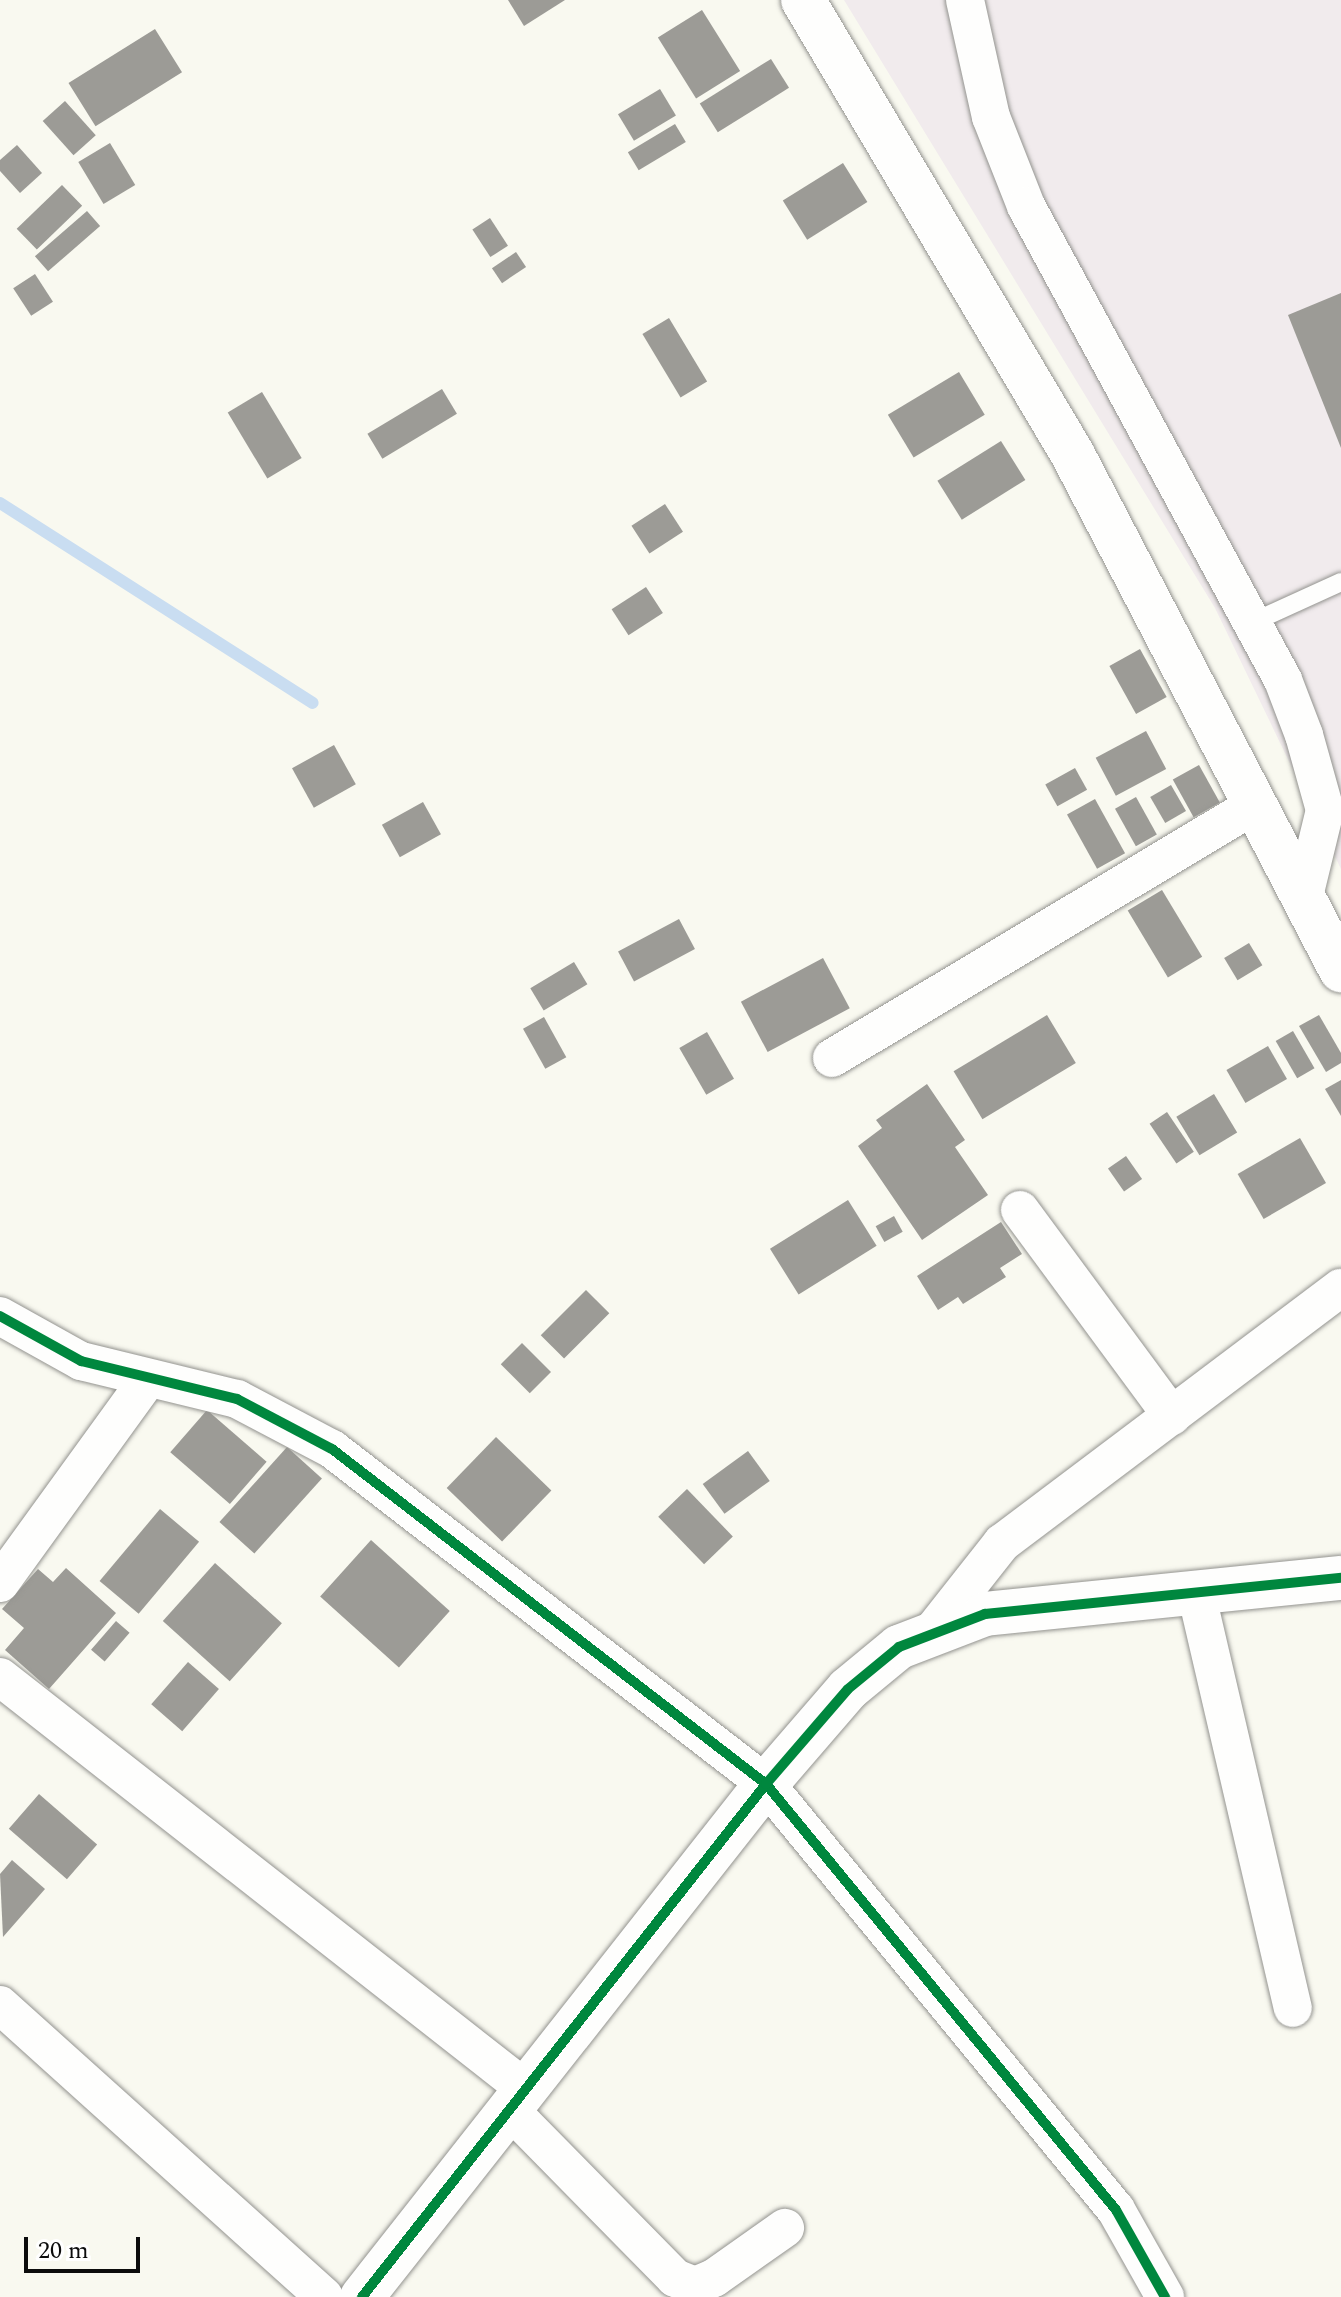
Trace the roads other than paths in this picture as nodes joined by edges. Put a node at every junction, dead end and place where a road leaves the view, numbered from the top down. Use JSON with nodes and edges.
{"nodes":[{"id":1,"x":803,"y":0,"type":"edge"},
{"id":2,"x":965,"y":0,"type":"edge"},
{"id":3,"x":1341,"y":582,"type":"edge"},
{"id":4,"x":1251,"y":623,"type":"junction"},
{"id":5,"x":1257,"y":804,"type":"junction"},
{"id":6,"x":1304,"y":896,"type":"junction"},
{"id":7,"x":1341,"y":970,"type":"edge"},
{"id":8,"x":832,"y":1058,"type":"dead end"},
{"id":9,"x":1020,"y":1210,"type":"dead end"},
{"id":10,"x":1341,"y":1288,"type":"edge"},
{"id":11,"x":0,"y":1316,"type":"edge"},
{"id":12,"x":146,"y":1381,"type":"junction"},
{"id":13,"x":1172,"y":1416,"type":"junction"},
{"id":14,"x":1341,"y":1578,"type":"edge"},
{"id":15,"x":0,"y":1583,"type":"edge"},
{"id":16,"x":1196,"y":1592,"type":"junction"},
{"id":17,"x":934,"y":1629,"type":"junction"},
{"id":18,"x":0,"y":1677,"type":"edge"},
{"id":19,"x":766,"y":1784,"type":"junction"},
{"id":20,"x":0,"y":2005,"type":"edge"},
{"id":21,"x":1293,"y":2008,"type":"dead end"},
{"id":22,"x":515,"y":2098,"type":"junction"},
{"id":23,"x":785,"y":2228,"type":"dead end"},
{"id":24,"x":324,"y":2297,"type":"edge"},
{"id":25,"x":362,"y":2297,"type":"edge"},
{"id":26,"x":1165,"y":2297,"type":"edge"}],
"edges":[{"from":1,"to":5,"type":"street"},
{"from":2,"to":4,"type":"street"},
{"from":3,"to":4,"type":"lane"},
{"from":4,"to":6,"type":"street"},
{"from":5,"to":6,"type":"street"},
{"from":5,"to":8,"type":"street"},
{"from":6,"to":7,"type":"street"},
{"from":9,"to":13,"type":"street"},
{"from":10,"to":13,"type":"street"},
{"from":11,"to":12,"type":"street"},
{"from":12,"to":15,"type":"street"},
{"from":12,"to":19,"type":"street"},
{"from":13,"to":17,"type":"street"},
{"from":14,"to":16,"type":"street"},
{"from":16,"to":17,"type":"street"},
{"from":16,"to":21,"type":"street"},
{"from":17,"to":19,"type":"street"},
{"from":18,"to":22,"type":"street"},
{"from":19,"to":22,"type":"street"},
{"from":19,"to":26,"type":"street"},
{"from":20,"to":24,"type":"street"},
{"from":22,"to":23,"type":"street"},
{"from":22,"to":25,"type":"street"}]}
